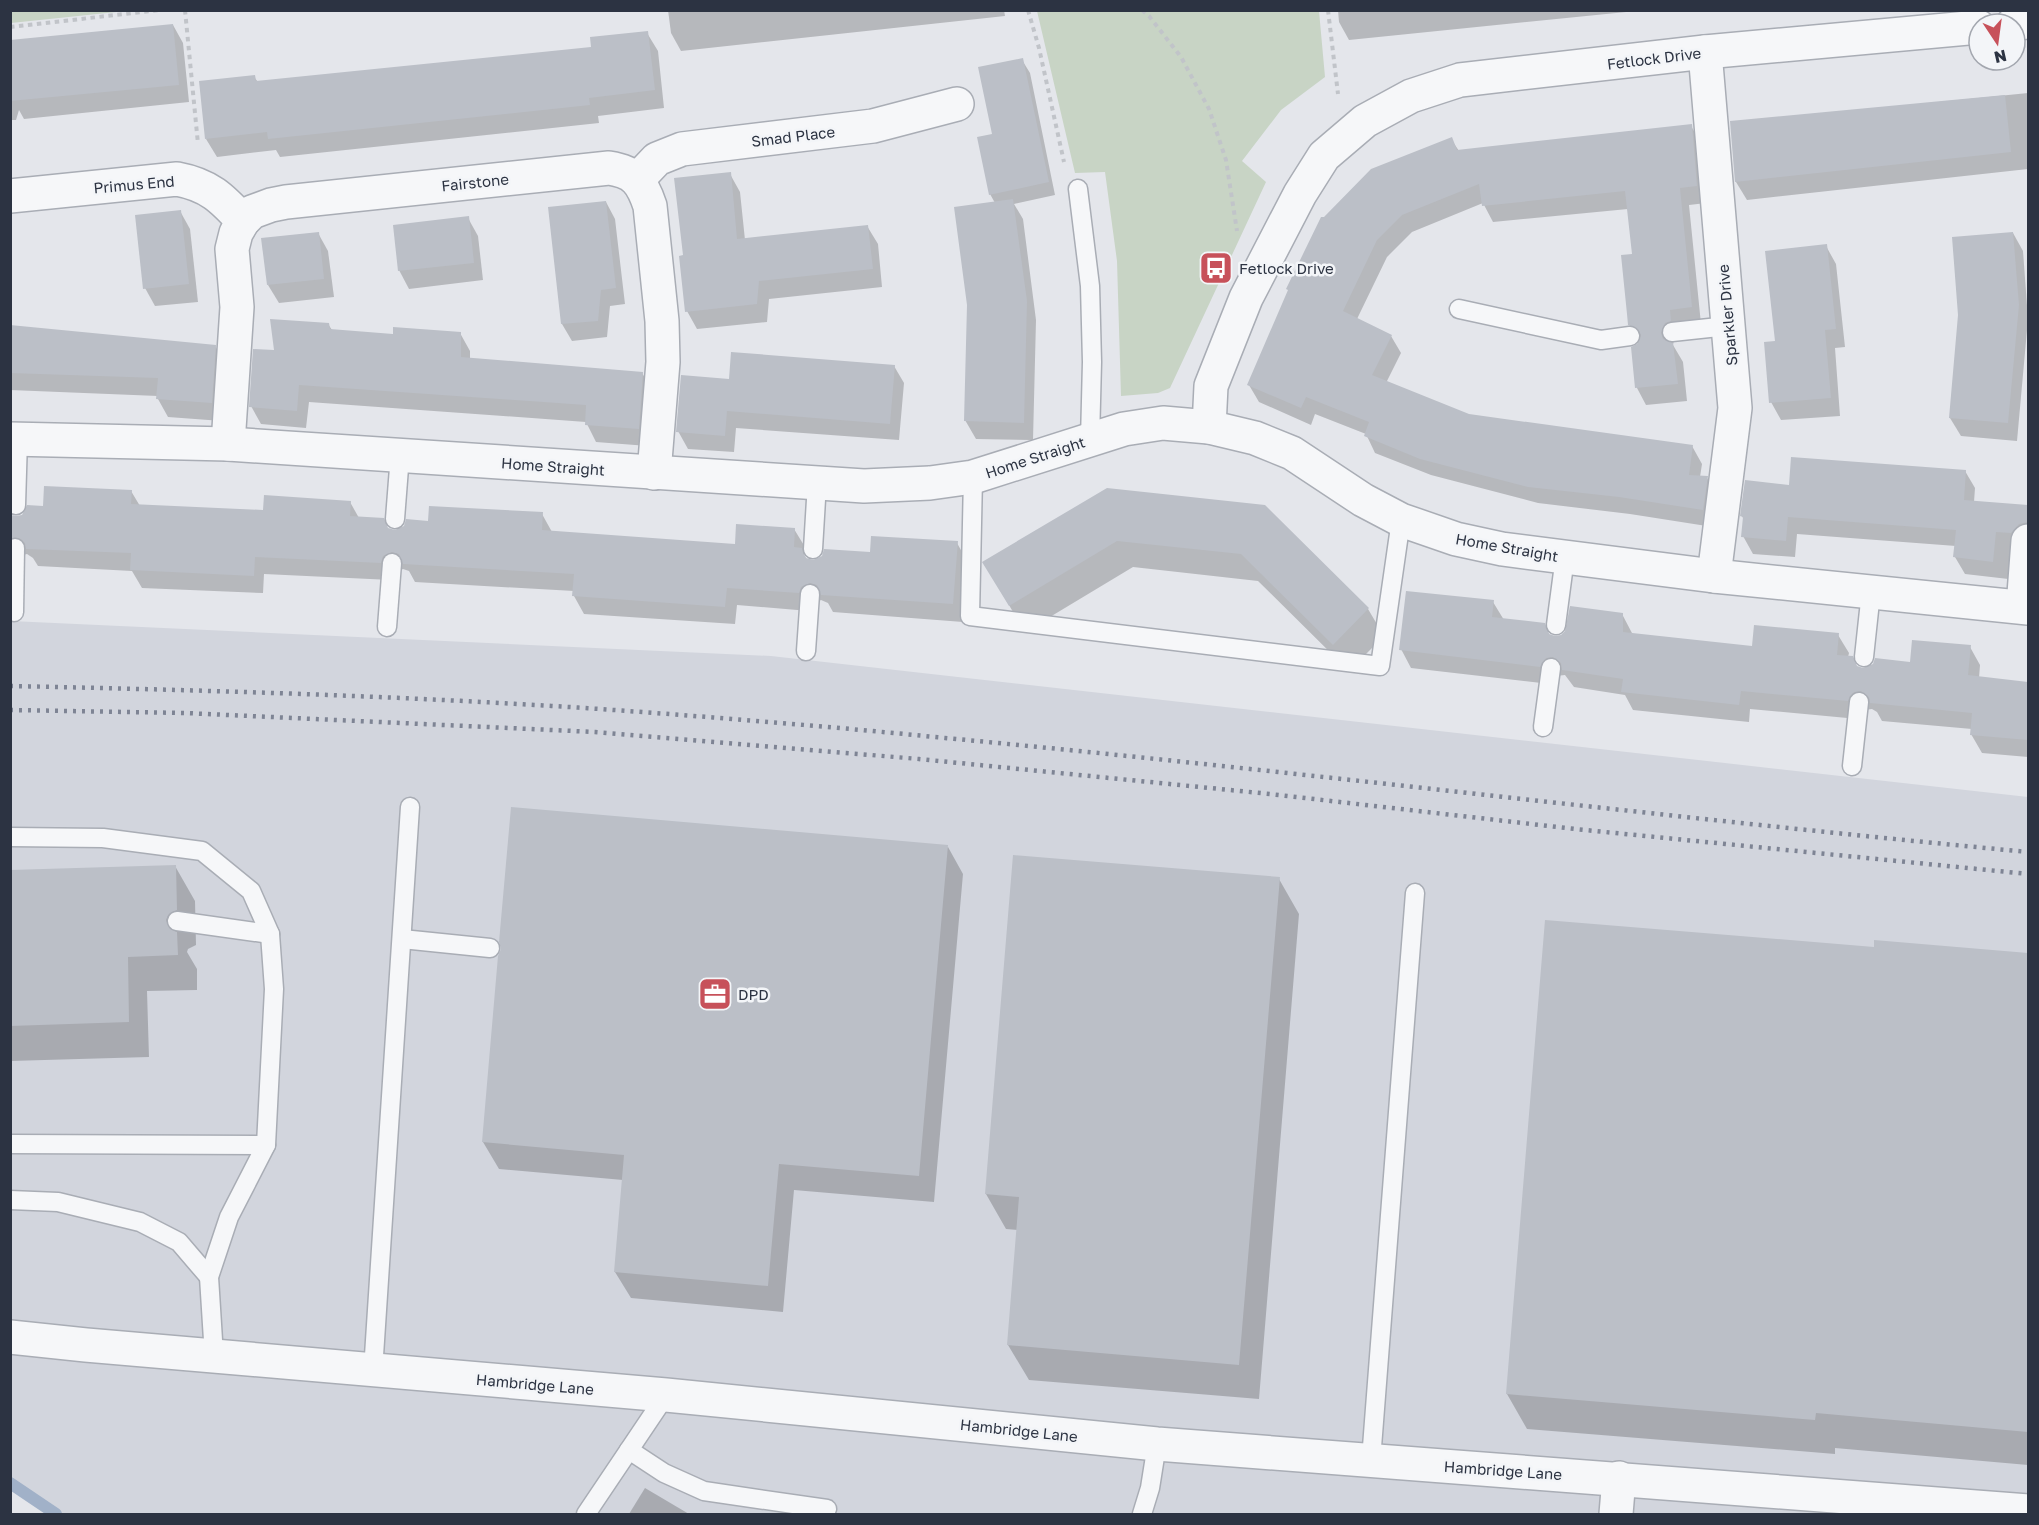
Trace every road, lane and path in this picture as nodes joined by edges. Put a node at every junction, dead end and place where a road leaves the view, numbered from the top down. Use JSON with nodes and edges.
{"nodes":[{"id":1,"x":160,"y":10,"type":"edge"},
{"id":2,"x":184,"y":10,"type":"edge"},
{"id":3,"x":1028,"y":10,"type":"edge"},
{"id":4,"x":1142,"y":10,"type":"edge"},
{"id":5,"x":1328,"y":10,"type":"edge"},
{"id":6,"x":10,"y":27,"type":"edge"},
{"id":7,"x":1967,"y":28,"type":"edge"},
{"id":8,"x":1705,"y":52,"type":"junction"},
{"id":9,"x":957,"y":104,"type":"dead end"},
{"id":10,"x":1344,"y":139,"type":"junction"},
{"id":11,"x":637,"y":180,"type":"junction"},
{"id":12,"x":195,"y":182,"type":"junction"},
{"id":13,"x":1078,"y":189,"type":"joint"},
{"id":14,"x":10,"y":196,"type":"edge"},
{"id":15,"x":243,"y":221,"type":"junction"},
{"id":16,"x":1238,"y":239,"type":"dead end"},
{"id":17,"x":1460,"y":309,"type":"dead end"},
{"id":18,"x":1728,"y":326,"type":"junction"},
{"id":19,"x":1672,"y":332,"type":"dead end"},
{"id":20,"x":1630,"y":336,"type":"dead end"},
{"id":21,"x":1209,"y":427,"type":"junction"},
{"id":22,"x":14,"y":439,"type":"edge"},
{"id":23,"x":1090,"y":440,"type":"junction"},
{"id":24,"x":228,"y":444,"type":"junction"},
{"id":25,"x":400,"y":454,"type":"junction"},
{"id":26,"x":654,"y":473,"type":"junction"},
{"id":27,"x":973,"y":477,"type":"junction"},
{"id":28,"x":817,"y":483,"type":"junction"},
{"id":29,"x":16,"y":505,"type":"dead end"},
{"id":30,"x":395,"y":519,"type":"dead end"},
{"id":31,"x":1401,"y":520,"type":"junction"},
{"id":32,"x":2028,"y":542,"type":"edge"},
{"id":33,"x":15,"y":548,"type":"dead end"},
{"id":34,"x":813,"y":549,"type":"dead end"},
{"id":35,"x":1564,"y":557,"type":"junction"},
{"id":36,"x":392,"y":563,"type":"dead end"},
{"id":37,"x":1714,"y":576,"type":"junction"},
{"id":38,"x":1871,"y":592,"type":"junction"},
{"id":39,"x":810,"y":594,"type":"dead end"},
{"id":40,"x":2026,"y":607,"type":"edge"},
{"id":41,"x":14,"y":612,"type":"dead end"},
{"id":42,"x":1556,"y":625,"type":"dead end"},
{"id":43,"x":387,"y":627,"type":"dead end"},
{"id":44,"x":806,"y":651,"type":"dead end"},
{"id":45,"x":1864,"y":657,"type":"dead end"},
{"id":46,"x":1551,"y":668,"type":"dead end"},
{"id":47,"x":1859,"y":702,"type":"dead end"},
{"id":48,"x":1544,"y":727,"type":"dead end"},
{"id":49,"x":1852,"y":766,"type":"dead end"},
{"id":50,"x":410,"y":807,"type":"dead end"},
{"id":51,"x":10,"y":837,"type":"edge"},
{"id":52,"x":1415,"y":893,"type":"dead end"},
{"id":53,"x":177,"y":921,"type":"dead end"},
{"id":54,"x":270,"y":934,"type":"junction"},
{"id":55,"x":402,"y":939,"type":"junction"},
{"id":56,"x":490,"y":948,"type":"dead end"},
{"id":57,"x":10,"y":1143,"type":"edge"},
{"id":58,"x":266,"y":1145,"type":"junction"},
{"id":59,"x":10,"y":1200,"type":"edge"},
{"id":60,"x":209,"y":1277,"type":"junction"},
{"id":61,"x":10,"y":1337,"type":"edge"},
{"id":62,"x":214,"y":1356,"type":"junction"},
{"id":63,"x":374,"y":1371,"type":"junction"},
{"id":64,"x":666,"y":1395,"type":"junction"},
{"id":65,"x":1157,"y":1444,"type":"junction"},
{"id":66,"x":629,"y":1450,"type":"junction"},
{"id":67,"x":1371,"y":1460,"type":"junction"},
{"id":68,"x":1619,"y":1478,"type":"junction"},
{"id":69,"x":827,"y":1509,"type":"dead end"},
{"id":70,"x":1967,"y":1510,"type":"edge"},
{"id":71,"x":2028,"y":1511,"type":"edge"},
{"id":72,"x":586,"y":1515,"type":"edge"},
{"id":73,"x":1142,"y":1515,"type":"edge"},
{"id":74,"x":1616,"y":1515,"type":"edge"}],
"edges":[{"from":1,"to":6,"type":"path"},
{"from":2,"to":12,"type":"path"},
{"from":3,"to":13,"type":"path"},
{"from":4,"to":16,"type":"path"},
{"from":5,"to":10,"type":"path"},
{"from":7,"to":8,"type":"street","name":"Fetlock Drive"},
{"from":8,"to":10,"type":"street","name":"Fetlock Drive"},
{"from":8,"to":18,"type":"street","name":"Sparkler Drive"},
{"from":9,"to":11,"type":"street","name":"Smad Place"},
{"from":10,"to":21,"type":"street","name":"Fetlock Drive"},
{"from":11,"to":15,"type":"street","name":"Fairstone"},
{"from":11,"to":26,"type":"street"},
{"from":12,"to":14,"type":"street","name":"Primus End"},
{"from":12,"to":15,"type":"street","name":"Primus End"},
{"from":13,"to":23,"type":"lane"},
{"from":15,"to":24,"type":"street"},
{"from":17,"to":20,"type":"lane"},
{"from":18,"to":19,"type":"lane"},
{"from":18,"to":37,"type":"street","name":"Sparkler Drive"},
{"from":21,"to":23,"type":"street","name":"Home Straight"},
{"from":21,"to":31,"type":"street","name":"Home Straight"},
{"from":22,"to":24,"type":"street","name":"Home Straight"},
{"from":22,"to":29,"type":"lane"},
{"from":23,"to":27,"type":"street","name":"Home Straight"},
{"from":24,"to":25,"type":"street","name":"Home Straight"},
{"from":25,"to":26,"type":"street","name":"Home Straight"},
{"from":25,"to":30,"type":"lane"},
{"from":26,"to":28,"type":"street","name":"Home Straight"},
{"from":27,"to":28,"type":"street","name":"Home Straight"},
{"from":27,"to":31,"type":"lane"},
{"from":28,"to":34,"type":"lane"},
{"from":31,"to":35,"type":"street","name":"Home Straight"},
{"from":32,"to":40,"type":"street"},
{"from":33,"to":41,"type":"lane"},
{"from":35,"to":37,"type":"street","name":"Home Straight"},
{"from":35,"to":42,"type":"lane"},
{"from":36,"to":43,"type":"lane"},
{"from":37,"to":38,"type":"street","name":"Home Straight"},
{"from":38,"to":40,"type":"street","name":"Home Straight"},
{"from":38,"to":45,"type":"lane"},
{"from":39,"to":44,"type":"lane"},
{"from":46,"to":48,"type":"lane"},
{"from":47,"to":49,"type":"lane"},
{"from":50,"to":55,"type":"lane"},
{"from":51,"to":54,"type":"lane"},
{"from":52,"to":67,"type":"lane"},
{"from":53,"to":54,"type":"lane"},
{"from":54,"to":58,"type":"lane"},
{"from":55,"to":56,"type":"lane"},
{"from":55,"to":63,"type":"lane"},
{"from":57,"to":58,"type":"lane"},
{"from":58,"to":60,"type":"lane"},
{"from":59,"to":60,"type":"lane"},
{"from":60,"to":62,"type":"lane"},
{"from":61,"to":62,"type":"street","name":"Hambridge Lane"},
{"from":62,"to":63,"type":"street","name":"Hambridge Lane"},
{"from":63,"to":64,"type":"street","name":"Hambridge Lane"},
{"from":64,"to":65,"type":"street","name":"Hambridge Lane"},
{"from":64,"to":66,"type":"lane"},
{"from":65,"to":67,"type":"street","name":"Hambridge Lane"},
{"from":65,"to":73,"type":"lane"},
{"from":66,"to":69,"type":"lane"},
{"from":66,"to":72,"type":"lane"},
{"from":67,"to":68,"type":"street","name":"Hambridge Lane"},
{"from":68,"to":70,"type":"street","name":"Hambridge Lane"},
{"from":68,"to":74,"type":"street"},
{"from":70,"to":71,"type":"street","name":"Hambridge Lane"}]}
